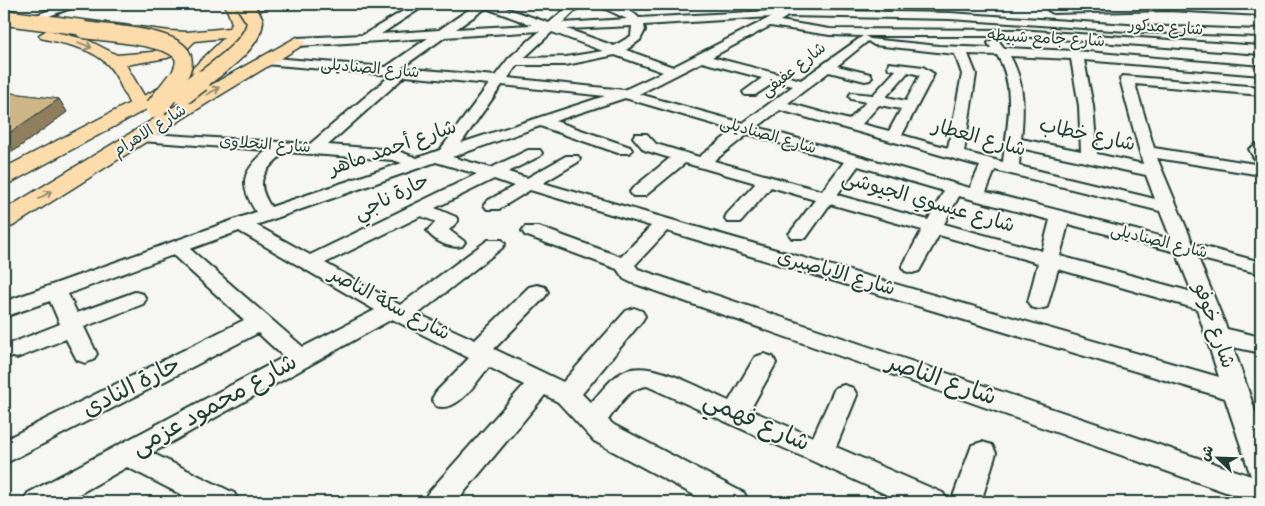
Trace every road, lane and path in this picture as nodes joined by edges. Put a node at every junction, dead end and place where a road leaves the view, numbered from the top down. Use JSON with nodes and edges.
{"nodes":[{"id":1,"x":77,"y":4,"type":"edge"},
{"id":2,"x":262,"y":4,"type":"edge"},
{"id":3,"x":422,"y":4,"type":"edge"},
{"id":4,"x":484,"y":4,"type":"edge"},
{"id":5,"x":577,"y":4,"type":"edge"},
{"id":6,"x":600,"y":4,"type":"edge"},
{"id":7,"x":744,"y":4,"type":"edge"},
{"id":8,"x":945,"y":4,"type":"edge"},
{"id":9,"x":1230,"y":4,"type":"edge"},
{"id":10,"x":1165,"y":5,"type":"edge"},
{"id":11,"x":238,"y":6,"type":"edge"},
{"id":12,"x":1067,"y":7,"type":"edge"},
{"id":13,"x":1128,"y":7,"type":"junction"},
{"id":14,"x":827,"y":9,"type":"edge"},
{"id":15,"x":1052,"y":10,"type":"dead end"},
{"id":16,"x":1242,"y":11,"type":"junction"},
{"id":17,"x":1196,"y":12,"type":"edge"},
{"id":18,"x":1261,"y":12,"type":"edge"},
{"id":19,"x":4,"y":14,"type":"edge"},
{"id":20,"x":783,"y":14,"type":"edge"},
{"id":21,"x":1037,"y":14,"type":"dead end"},
{"id":22,"x":1020,"y":15,"type":"junction"},
{"id":23,"x":944,"y":16,"type":"junction"},
{"id":24,"x":1120,"y":17,"type":"dead end"},
{"id":25,"x":34,"y":18,"type":"junction"},
{"id":26,"x":4,"y":20,"type":"edge"},
{"id":27,"x":1261,"y":20,"type":"edge"},
{"id":28,"x":638,"y":22,"type":"junction"},
{"id":29,"x":1099,"y":23,"type":"junction"},
{"id":30,"x":852,"y":25,"type":"dead end"},
{"id":31,"x":1174,"y":26,"type":"junction"},
{"id":32,"x":550,"y":27,"type":"junction"},
{"id":33,"x":4,"y":28,"type":"edge"},
{"id":34,"x":1142,"y":29,"type":"junction"},
{"id":35,"x":933,"y":31,"type":"junction"},
{"id":36,"x":237,"y":32,"type":"junction"},
{"id":37,"x":871,"y":32,"type":"junction"},
{"id":38,"x":983,"y":32,"type":"junction"},
{"id":39,"x":1217,"y":32,"type":"junction"},
{"id":40,"x":1261,"y":33,"type":"edge"},
{"id":41,"x":442,"y":34,"type":"junction"},
{"id":42,"x":187,"y":37,"type":"junction"},
{"id":43,"x":365,"y":38,"type":"junction"},
{"id":44,"x":297,"y":42,"type":"joint"},
{"id":45,"x":1116,"y":49,"type":"junction"},
{"id":46,"x":1261,"y":50,"type":"edge"},
{"id":47,"x":614,"y":51,"type":"junction"},
{"id":48,"x":960,"y":51,"type":"junction"},
{"id":49,"x":1002,"y":51,"type":"junction"},
{"id":50,"x":1076,"y":55,"type":"junction"},
{"id":51,"x":701,"y":58,"type":"junction"},
{"id":52,"x":113,"y":60,"type":"junction"},
{"id":53,"x":265,"y":60,"type":"junction"},
{"id":54,"x":513,"y":61,"type":"junction"},
{"id":55,"x":827,"y":67,"type":"junction"},
{"id":56,"x":1261,"y":71,"type":"edge"},
{"id":57,"x":395,"y":72,"type":"junction"},
{"id":58,"x":674,"y":72,"type":"junction"},
{"id":59,"x":197,"y":74,"type":"junction"},
{"id":60,"x":865,"y":76,"type":"dead end"},
{"id":61,"x":773,"y":77,"type":"junction"},
{"id":62,"x":497,"y":80,"type":"junction"},
{"id":63,"x":803,"y":85,"type":"junction"},
{"id":64,"x":1261,"y":91,"type":"edge"},
{"id":65,"x":750,"y":92,"type":"dead end"},
{"id":66,"x":625,"y":94,"type":"junction"},
{"id":67,"x":856,"y":96,"type":"dead end"},
{"id":68,"x":875,"y":100,"type":"junction"},
{"id":69,"x":163,"y":101,"type":"junction"},
{"id":70,"x":778,"y":105,"type":"junction"},
{"id":71,"x":910,"y":106,"type":"junction"},
{"id":72,"x":540,"y":121,"type":"junction"},
{"id":73,"x":852,"y":126,"type":"junction"},
{"id":74,"x":746,"y":130,"type":"junction"},
{"id":75,"x":142,"y":136,"type":"junction"},
{"id":76,"x":641,"y":137,"type":"dead end"},
{"id":77,"x":894,"y":138,"type":"junction"},
{"id":78,"x":1013,"y":142,"type":"junction"},
{"id":79,"x":282,"y":146,"type":"junction"},
{"id":80,"x":314,"y":148,"type":"junction"},
{"id":81,"x":624,"y":150,"type":"dead end"},
{"id":82,"x":1146,"y":151,"type":"junction"},
{"id":83,"x":534,"y":153,"type":"dead end"},
{"id":84,"x":441,"y":155,"type":"junction"},
{"id":85,"x":955,"y":155,"type":"junction"},
{"id":86,"x":682,"y":156,"type":"junction"},
{"id":87,"x":1089,"y":158,"type":"junction"},
{"id":88,"x":572,"y":159,"type":"dead end"},
{"id":89,"x":854,"y":160,"type":"junction"},
{"id":90,"x":702,"y":162,"type":"junction"},
{"id":91,"x":416,"y":163,"type":"junction"},
{"id":92,"x":989,"y":164,"type":"junction"},
{"id":93,"x":1010,"y":169,"type":"junction"},
{"id":94,"x":1261,"y":170,"type":"edge"},
{"id":95,"x":1153,"y":171,"type":"junction"},
{"id":96,"x":494,"y":174,"type":"junction"},
{"id":97,"x":4,"y":178,"type":"edge"},
{"id":98,"x":767,"y":181,"type":"junction"},
{"id":99,"x":531,"y":184,"type":"junction"},
{"id":100,"x":954,"y":189,"type":"junction"},
{"id":101,"x":4,"y":190,"type":"edge"},
{"id":102,"x":639,"y":192,"type":"dead end"},
{"id":103,"x":4,"y":195,"type":"edge"},
{"id":104,"x":976,"y":195,"type":"junction"},
{"id":105,"x":826,"y":197,"type":"junction"},
{"id":106,"x":493,"y":206,"type":"dead end"},
{"id":107,"x":1170,"y":208,"type":"junction"},
{"id":108,"x":421,"y":209,"type":"junction"},
{"id":109,"x":267,"y":215,"type":"junction"},
{"id":110,"x":734,"y":218,"type":"dead end"},
{"id":111,"x":1060,"y":218,"type":"junction"},
{"id":112,"x":4,"y":221,"type":"edge"},
{"id":113,"x":240,"y":224,"type":"junction"},
{"id":114,"x":664,"y":224,"type":"junction"},
{"id":115,"x":933,"y":227,"type":"junction"},
{"id":116,"x":532,"y":231,"type":"dead end"},
{"id":117,"x":799,"y":234,"type":"dead end"},
{"id":118,"x":455,"y":242,"type":"dead end"},
{"id":119,"x":495,"y":244,"type":"dead end"},
{"id":120,"x":177,"y":248,"type":"junction"},
{"id":121,"x":1185,"y":248,"type":"junction"},
{"id":122,"x":1050,"y":260,"type":"junction"},
{"id":123,"x":310,"y":263,"type":"junction"},
{"id":124,"x":624,"y":266,"type":"junction"},
{"id":125,"x":912,"y":267,"type":"dead end"},
{"id":126,"x":1261,"y":268,"type":"edge"},
{"id":127,"x":56,"y":291,"type":"junction"},
{"id":128,"x":537,"y":292,"type":"dead end"},
{"id":129,"x":135,"y":299,"type":"dead end"},
{"id":130,"x":1039,"y":302,"type":"dead end"},
{"id":131,"x":1207,"y":304,"type":"junction"},
{"id":132,"x":4,"y":310,"type":"edge"},
{"id":133,"x":397,"y":312,"type":"junction"},
{"id":134,"x":634,"y":316,"type":"dead end"},
{"id":135,"x":260,"y":322,"type":"junction"},
{"id":136,"x":72,"y":325,"type":"junction"},
{"id":137,"x":1217,"y":335,"type":"junction"},
{"id":138,"x":1261,"y":345,"type":"edge"},
{"id":139,"x":17,"y":350,"type":"dead end"},
{"id":140,"x":482,"y":353,"type":"junction"},
{"id":141,"x":85,"y":354,"type":"dead end"},
{"id":142,"x":301,"y":359,"type":"junction"},
{"id":143,"x":764,"y":363,"type":"dead end"},
{"id":144,"x":542,"y":380,"type":"junction"},
{"id":145,"x":1236,"y":392,"type":"junction"},
{"id":146,"x":567,"y":394,"type":"junction"},
{"id":147,"x":844,"y":395,"type":"dead end"},
{"id":148,"x":445,"y":399,"type":"dead end"},
{"id":149,"x":735,"y":414,"type":"junction"},
{"id":150,"x":591,"y":421,"type":"junction"},
{"id":151,"x":1257,"y":442,"type":"edge"},
{"id":152,"x":820,"y":451,"type":"junction"},
{"id":153,"x":4,"y":453,"type":"edge"},
{"id":154,"x":982,"y":453,"type":"dead end"},
{"id":155,"x":127,"y":454,"type":"junction"},
{"id":156,"x":1261,"y":468,"type":"edge"},
{"id":157,"x":1261,"y":492,"type":"edge"},
{"id":158,"x":38,"y":502,"type":"edge"},
{"id":159,"x":224,"y":502,"type":"edge"},
{"id":160,"x":438,"y":502,"type":"edge"},
{"id":161,"x":734,"y":502,"type":"edge"},
{"id":162,"x":933,"y":502,"type":"edge"},
{"id":163,"x":966,"y":502,"type":"edge"}],
"edges":[{"from":1,"to":25,"type":"street"},
{"from":2,"to":11,"type":"main road"},
{"from":3,"to":43,"type":"street"},
{"from":4,"to":32,"type":"street"},
{"from":4,"to":41,"type":"street"},
{"from":5,"to":32,"type":"street"},
{"from":6,"to":28,"type":"street"},
{"from":7,"to":20,"type":"street"},
{"from":8,"to":23,"type":"street"},
{"from":9,"to":16,"type":"street"},
{"from":10,"to":13,"type":"street"},
{"from":10,"to":17,"type":"street"},
{"from":10,"to":17,"type":"street"},
{"from":11,"to":36,"type":"main road"},
{"from":11,"to":69,"type":"main road","bridge":true},
{"from":12,"to":13,"type":"street"},
{"from":12,"to":15,"type":"street"},
{"from":12,"to":29,"type":"street"},
{"from":13,"to":31,"type":"street"},
{"from":14,"to":20,"type":"street"},
{"from":14,"to":23,"type":"street"},
{"from":14,"to":30,"type":"street"},
{"from":16,"to":17,"type":"street"},
{"from":16,"to":18,"type":"street"},
{"from":16,"to":27,"type":"street"},
{"from":17,"to":39,"type":"street"},
{"from":17,"to":40,"type":"street"},
{"from":19,"to":25,"type":"main road"},
{"from":20,"to":28,"type":"street"},
{"from":20,"to":37,"type":"street","name":"شارع جامع شبيطه"},
{"from":20,"to":51,"type":"street","name":"شارع أحمد ماهر"},
{"from":21,"to":22,"type":"street"},
{"from":22,"to":23,"type":"street"},
{"from":22,"to":29,"type":"street"},
{"from":23,"to":35,"type":"street"},
{"from":24,"to":34,"type":"street"},
{"from":25,"to":42,"type":"main road"},
{"from":26,"to":69,"type":"main road","bridge":true},
{"from":28,"to":32,"type":"street"},
{"from":28,"to":47,"type":"street"},
{"from":29,"to":34,"type":"street"},
{"from":29,"to":45,"type":"street"},
{"from":31,"to":34,"type":"street"},
{"from":31,"to":39,"type":"street"},
{"from":32,"to":41,"type":"street"},
{"from":32,"to":47,"type":"street"},
{"from":32,"to":54,"type":"street"},
{"from":33,"to":52,"type":"main road","one_way":true},
{"from":35,"to":37,"type":"street","name":"شارع مدكور"},
{"from":35,"to":38,"type":"street","name":"شارع مدكور"},
{"from":36,"to":42,"type":"main road"},
{"from":36,"to":59,"type":"main road"},
{"from":37,"to":48,"type":"street","name":"شارع جامع شبيطه"},
{"from":37,"to":55,"type":"street","name":"شارع عفيفى"},
{"from":38,"to":45,"type":"street","name":"شارع مدكور"},
{"from":38,"to":49,"type":"street"},
{"from":39,"to":40,"type":"street"},
{"from":41,"to":43,"type":"street"},
{"from":41,"to":57,"type":"street"},
{"from":42,"to":52,"type":"main road"},
{"from":43,"to":44,"type":"street"},
{"from":44,"to":53,"type":"main road","name":"شارع الاهرام"},
{"from":45,"to":46,"type":"street","name":"شارع مدكور"},
{"from":45,"to":50,"type":"street","name":"شارع جامع شبيطه"},
{"from":45,"to":56,"type":"street","name":"شارع جامع شبيطه"},
{"from":47,"to":54,"type":"street"},
{"from":47,"to":58,"type":"street"},
{"from":48,"to":49,"type":"street","name":"شارع جامع شبيطه"},
{"from":48,"to":85,"type":"street"},
{"from":49,"to":50,"type":"street","name":"شارع جامع شبيطه"},
{"from":49,"to":78,"type":"street"},
{"from":50,"to":87,"type":"street"},
{"from":51,"to":58,"type":"street","name":"شارع أحمد ماهر"},
{"from":51,"to":61,"type":"street"},
{"from":52,"to":69,"type":"main road"},
{"from":53,"to":57,"type":"street","name":"شارع الصناديلى"},
{"from":75,"to":53,"type":"main road","name":"شارع الاهرام","one_way":true},
{"from":54,"to":62,"type":"street"},
{"from":55,"to":60,"type":"street"},
{"from":55,"to":63,"type":"street","name":"شارع عفيفى"},
{"from":57,"to":62,"type":"street","name":"شارع الصناديلى"},
{"from":57,"to":80,"type":"street"},
{"from":58,"to":66,"type":"street","name":"شارع أحمد ماهر"},
{"from":59,"to":69,"type":"main road","name":"شارع الاهرام"},
{"from":59,"to":69,"type":"main road"},
{"from":61,"to":63,"type":"street"},
{"from":61,"to":65,"type":"street"},
{"from":62,"to":66,"type":"street","name":"شارع الصناديلى"},
{"from":62,"to":84,"type":"street"},
{"from":63,"to":70,"type":"street","name":"شارع عفيفى"},
{"from":64,"to":82,"type":"street","name":"شارع خوفو"},
{"from":66,"to":72,"type":"street","name":"شارع أحمد ماهر"},
{"from":66,"to":74,"type":"street","name":"شارع الصناديلى"},
{"from":67,"to":68,"type":"street"},
{"from":68,"to":71,"type":"street"},
{"from":68,"to":71,"type":"street"},
{"from":68,"to":73,"type":"street"},
{"from":69,"to":97,"type":"main road","name":"شارع الاهرام"},
{"from":69,"to":101,"type":"main road"},
{"from":69,"to":103,"type":"main road"},
{"from":70,"to":73,"type":"street","name":"شارع العطار"},
{"from":70,"to":74,"type":"street","name":"شارع عفيفى"},
{"from":71,"to":77,"type":"street"},
{"from":72,"to":81,"type":"street"},
{"from":72,"to":84,"type":"street","name":"شارع أحمد ماهر"},
{"from":73,"to":77,"type":"street","name":"شارع العطار"},
{"from":74,"to":89,"type":"street","name":"شارع الصناديلى"},
{"from":74,"to":90,"type":"street","name":"شارع عفيفى"},
{"from":75,"to":79,"type":"street","name":"شارع النحلاوى"},
{"from":112,"to":75,"type":"main road","name":"شارع الاهرام","one_way":true},
{"from":76,"to":86,"type":"street","name":"شارع عيسوي الجيوشى"},
{"from":77,"to":85,"type":"street","name":"شارع العطار"},
{"from":78,"to":87,"type":"street","name":"شارع خطاب"},
{"from":78,"to":93,"type":"street"},
{"from":79,"to":80,"type":"street","name":"شارع النحلاوى"},
{"from":79,"to":109,"type":"street"},
{"from":80,"to":91,"type":"street","name":"شارع النحلاوى"},
{"from":82,"to":94,"type":"street"},
{"from":82,"to":95,"type":"street","name":"شارع خوفو"},
{"from":83,"to":96,"type":"street","name":"حارة ناجي"},
{"from":84,"to":91,"type":"street","name":"شارع أحمد ماهر"},
{"from":84,"to":96,"type":"street","name":"شارع الاباصيرى"},
{"from":85,"to":92,"type":"street","name":"شارع العطار"},
{"from":86,"to":90,"type":"street","name":"شارع عيسوي الجيوشى"},
{"from":86,"to":102,"type":"street"},
{"from":87,"to":95,"type":"street","name":"شارع خطاب"},
{"from":88,"to":99,"type":"street"},
{"from":89,"to":100,"type":"street","name":"شارع الصناديلى"},
{"from":89,"to":105,"type":"street"},
{"from":90,"to":98,"type":"street","name":"شارع عيسوي الجيوشى"},
{"from":91,"to":109,"type":"street","name":"شارع أحمد ماهر"},
{"from":92,"to":93,"type":"street","name":"شارع العطار"},
{"from":92,"to":104,"type":"street"},
{"from":93,"to":107,"type":"street","name":"شارع العطار"},
{"from":95,"to":107,"type":"street","name":"شارع خوفو"},
{"from":96,"to":99,"type":"street","name":"شارع الاباصيرى"},
{"from":96,"to":108,"type":"street","name":"حارة ناجي"},
{"from":98,"to":105,"type":"street","name":"شارع عيسوي الجيوشى"},
{"from":98,"to":110,"type":"street"},
{"from":99,"to":106,"type":"street"},
{"from":99,"to":114,"type":"street","name":"شارع الاباصيرى"},
{"from":100,"to":104,"type":"street","name":"شارع الصناديلى"},
{"from":100,"to":115,"type":"street"},
{"from":104,"to":111,"type":"street","name":"شارع الصناديلى"},
{"from":105,"to":115,"type":"street","name":"شارع عيسوي الجيوشى"},
{"from":105,"to":117,"type":"street"},
{"from":107,"to":121,"type":"street","name":"شارع خوفو"},
{"from":108,"to":118,"type":"street"},
{"from":108,"to":123,"type":"street","name":"حارة ناجي"},
{"from":109,"to":113,"type":"street","name":"شارع أحمد ماهر"},
{"from":111,"to":121,"type":"street","name":"شارع الصناديلى"},
{"from":111,"to":122,"type":"street"},
{"from":113,"to":120,"type":"street","name":"شارع أحمد ماهر"},
{"from":113,"to":123,"type":"street","name":"شارع سكة الناصر"},
{"from":114,"to":124,"type":"street"},
{"from":114,"to":145,"type":"street","name":"شارع الاباصيرى"},
{"from":115,"to":122,"type":"street","name":"شارع عيسوي الجيوشى"},
{"from":115,"to":125,"type":"street"},
{"from":116,"to":124,"type":"street","name":"شارع الناصر"},
{"from":119,"to":133,"type":"street","name":"شارع محمود عزمى"},
{"from":120,"to":127,"type":"street","name":"شارع أحمد ماهر"},
{"from":120,"to":135,"type":"street"},
{"from":121,"to":126,"type":"street","name":"شارع الصناديلى"},
{"from":121,"to":131,"type":"street","name":"شارع خوفو"},
{"from":122,"to":130,"type":"street"},
{"from":122,"to":131,"type":"street","name":"شارع عيسوي الجيوشى"},
{"from":123,"to":133,"type":"street","name":"شارع سكة الناصر"},
{"from":124,"to":157,"type":"street","name":"شارع الناصر"},
{"from":127,"to":132,"type":"street","name":"شارع أحمد ماهر"},
{"from":127,"to":136,"type":"street"},
{"from":128,"to":140,"type":"street"},
{"from":129,"to":136,"type":"street"},
{"from":131,"to":137,"type":"street","name":"شارع خوفو"},
{"from":133,"to":140,"type":"street","name":"شارع سكة الناصر"},
{"from":133,"to":142,"type":"street","name":"شارع محمود عزمى"},
{"from":134,"to":146,"type":"street"},
{"from":135,"to":142,"type":"street"},
{"from":135,"to":153,"type":"street","name":"حارة النادى"},
{"from":136,"to":139,"type":"street"},
{"from":136,"to":141,"type":"street"},
{"from":137,"to":138,"type":"street"},
{"from":137,"to":145,"type":"street","name":"شارع خوفو"},
{"from":140,"to":144,"type":"street","name":"شارع سكة الناصر"},
{"from":140,"to":148,"type":"street"},
{"from":142,"to":155,"type":"street","name":"شارع محمود عزمى"},
{"from":143,"to":149,"type":"street"},
{"from":144,"to":146,"type":"street","name":"شارع سكة الناصر"},
{"from":144,"to":160,"type":"street"},
{"from":145,"to":151,"type":"street","name":"شارع خوفو"},
{"from":146,"to":150,"type":"street","name":"شارع سكة الناصر"},
{"from":147,"to":152,"type":"street"},
{"from":149,"to":150,"type":"street","name":"شارع فهمي"},
{"from":149,"to":152,"type":"street","name":"شارع فهمي"},
{"from":150,"to":161,"type":"street","name":"شارع سكة الناصر"},
{"from":151,"to":156,"type":"street","name":"شارع خوفو"},
{"from":152,"to":162,"type":"street","name":"شارع فهمي"},
{"from":154,"to":163,"type":"street"},
{"from":155,"to":158,"type":"street","name":"شارع محمود عزمى"},
{"from":155,"to":159,"type":"street"}]}
